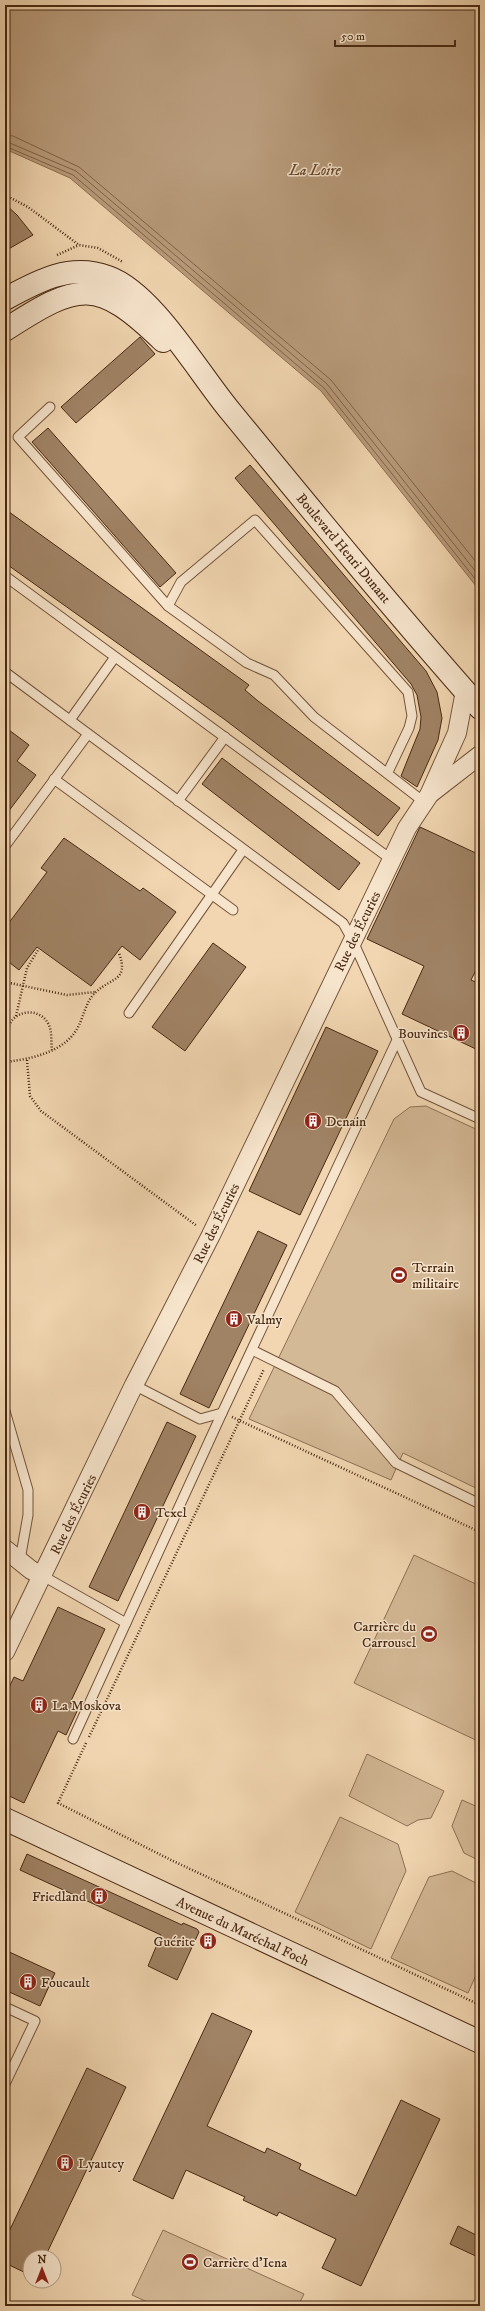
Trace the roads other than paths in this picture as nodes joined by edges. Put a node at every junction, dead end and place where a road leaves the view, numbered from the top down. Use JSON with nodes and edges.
{"nodes":[{"id":1,"x":5,"y":299,"type":"edge"},
{"id":2,"x":5,"y":330,"type":"edge"},
{"id":3,"x":209,"y":386,"type":"junction"},
{"id":4,"x":50,"y":407,"type":"dead end"},
{"id":5,"x":5,"y":576,"type":"edge"},
{"id":6,"x":168,"y":606,"type":"junction"},
{"id":7,"x":115,"y":657,"type":"junction"},
{"id":8,"x":5,"y":672,"type":"edge"},
{"id":9,"x":465,"y":691,"type":"junction"},
{"id":10,"x":480,"y":708,"type":"edge"},
{"id":11,"x":70,"y":720,"type":"junction"},
{"id":12,"x":88,"y":734,"type":"junction"},
{"id":13,"x":225,"y":738,"type":"junction"},
{"id":14,"x":480,"y":755,"type":"edge"},
{"id":15,"x":388,"y":772,"type":"junction"},
{"id":16,"x":54,"y":779,"type":"junction"},
{"id":17,"x":427,"y":798,"type":"junction"},
{"id":18,"x":178,"y":801,"type":"junction"},
{"id":19,"x":5,"y":846,"type":"edge"},
{"id":20,"x":243,"y":850,"type":"junction"},
{"id":21,"x":392,"y":860,"type":"junction"},
{"id":22,"x":212,"y":895,"type":"junction"},
{"id":23,"x":233,"y":910,"type":"dead end"},
{"id":24,"x":352,"y":939,"type":"junction"},
{"id":25,"x":129,"y":1013,"type":"dead end"},
{"id":26,"x":397,"y":1040,"type":"junction"},
{"id":27,"x":480,"y":1119,"type":"edge"},
{"id":28,"x":252,"y":1350,"type":"junction"},
{"id":29,"x":134,"y":1385,"type":"junction"},
{"id":30,"x":5,"y":1411,"type":"edge"},
{"id":31,"x":222,"y":1413,"type":"junction"},
{"id":32,"x":480,"y":1504,"type":"edge"},
{"id":33,"x":5,"y":1549,"type":"edge"},
{"id":34,"x":20,"y":1560,"type":"junction"},
{"id":35,"x":43,"y":1576,"type":"junction"},
{"id":36,"x":126,"y":1623,"type":"junction"},
{"id":37,"x":5,"y":1652,"type":"edge"},
{"id":38,"x":73,"y":1739,"type":"dead end"},
{"id":39,"x":5,"y":1819,"type":"edge"},
{"id":40,"x":5,"y":2007,"type":"edge"},
{"id":41,"x":480,"y":2042,"type":"edge"},
{"id":42,"x":5,"y":2084,"type":"edge"}],
"edges":[{"from":1,"to":3,"type":"main road"},
{"from":2,"to":3,"type":"main road"},
{"from":3,"to":9,"type":"main road","name":"Boulevard Henri Dunant"},
{"from":4,"to":6,"type":"lane"},
{"from":5,"to":7,"type":"lane"},
{"from":6,"to":15,"type":"lane"},
{"from":6,"to":15,"type":"lane"},
{"from":7,"to":11,"type":"lane"},
{"from":7,"to":13,"type":"lane"},
{"from":8,"to":11,"type":"lane"},
{"from":9,"to":10,"type":"main road","name":"Boulevard Henri Dunant"},
{"from":9,"to":17,"type":"street","name":"Rue des Écuries"},
{"from":11,"to":12,"type":"lane"},
{"from":12,"to":16,"type":"lane"},
{"from":12,"to":18,"type":"lane"},
{"from":13,"to":18,"type":"lane"},
{"from":13,"to":21,"type":"lane"},
{"from":14,"to":17,"type":"street","name":"Rue des Écuries"},
{"from":15,"to":17,"type":"lane"},
{"from":16,"to":19,"type":"lane"},
{"from":16,"to":22,"type":"lane"},
{"from":17,"to":21,"type":"street","name":"Rue des Écuries"},
{"from":18,"to":20,"type":"lane"},
{"from":20,"to":22,"type":"lane"},
{"from":20,"to":24,"type":"lane"},
{"from":21,"to":24,"type":"street","name":"Rue des Écuries"},
{"from":22,"to":23,"type":"lane"},
{"from":22,"to":25,"type":"lane"},
{"from":24,"to":26,"type":"lane"},
{"from":24,"to":29,"type":"street","name":"Rue des Écuries"},
{"from":26,"to":27,"type":"lane"},
{"from":26,"to":28,"type":"lane"},
{"from":28,"to":31,"type":"lane"},
{"from":28,"to":32,"type":"lane"},
{"from":29,"to":31,"type":"lane"},
{"from":29,"to":35,"type":"street","name":"Rue des Écuries"},
{"from":30,"to":34,"type":"lane"},
{"from":31,"to":36,"type":"lane"},
{"from":33,"to":34,"type":"street"},
{"from":34,"to":35,"type":"street"},
{"from":35,"to":36,"type":"lane"},
{"from":35,"to":37,"type":"street","name":"Rue des Écuries"},
{"from":36,"to":38,"type":"lane"},
{"from":39,"to":41,"type":"main road","name":"Avenue du Maréchal Foch"},
{"from":40,"to":42,"type":"lane"}]}
